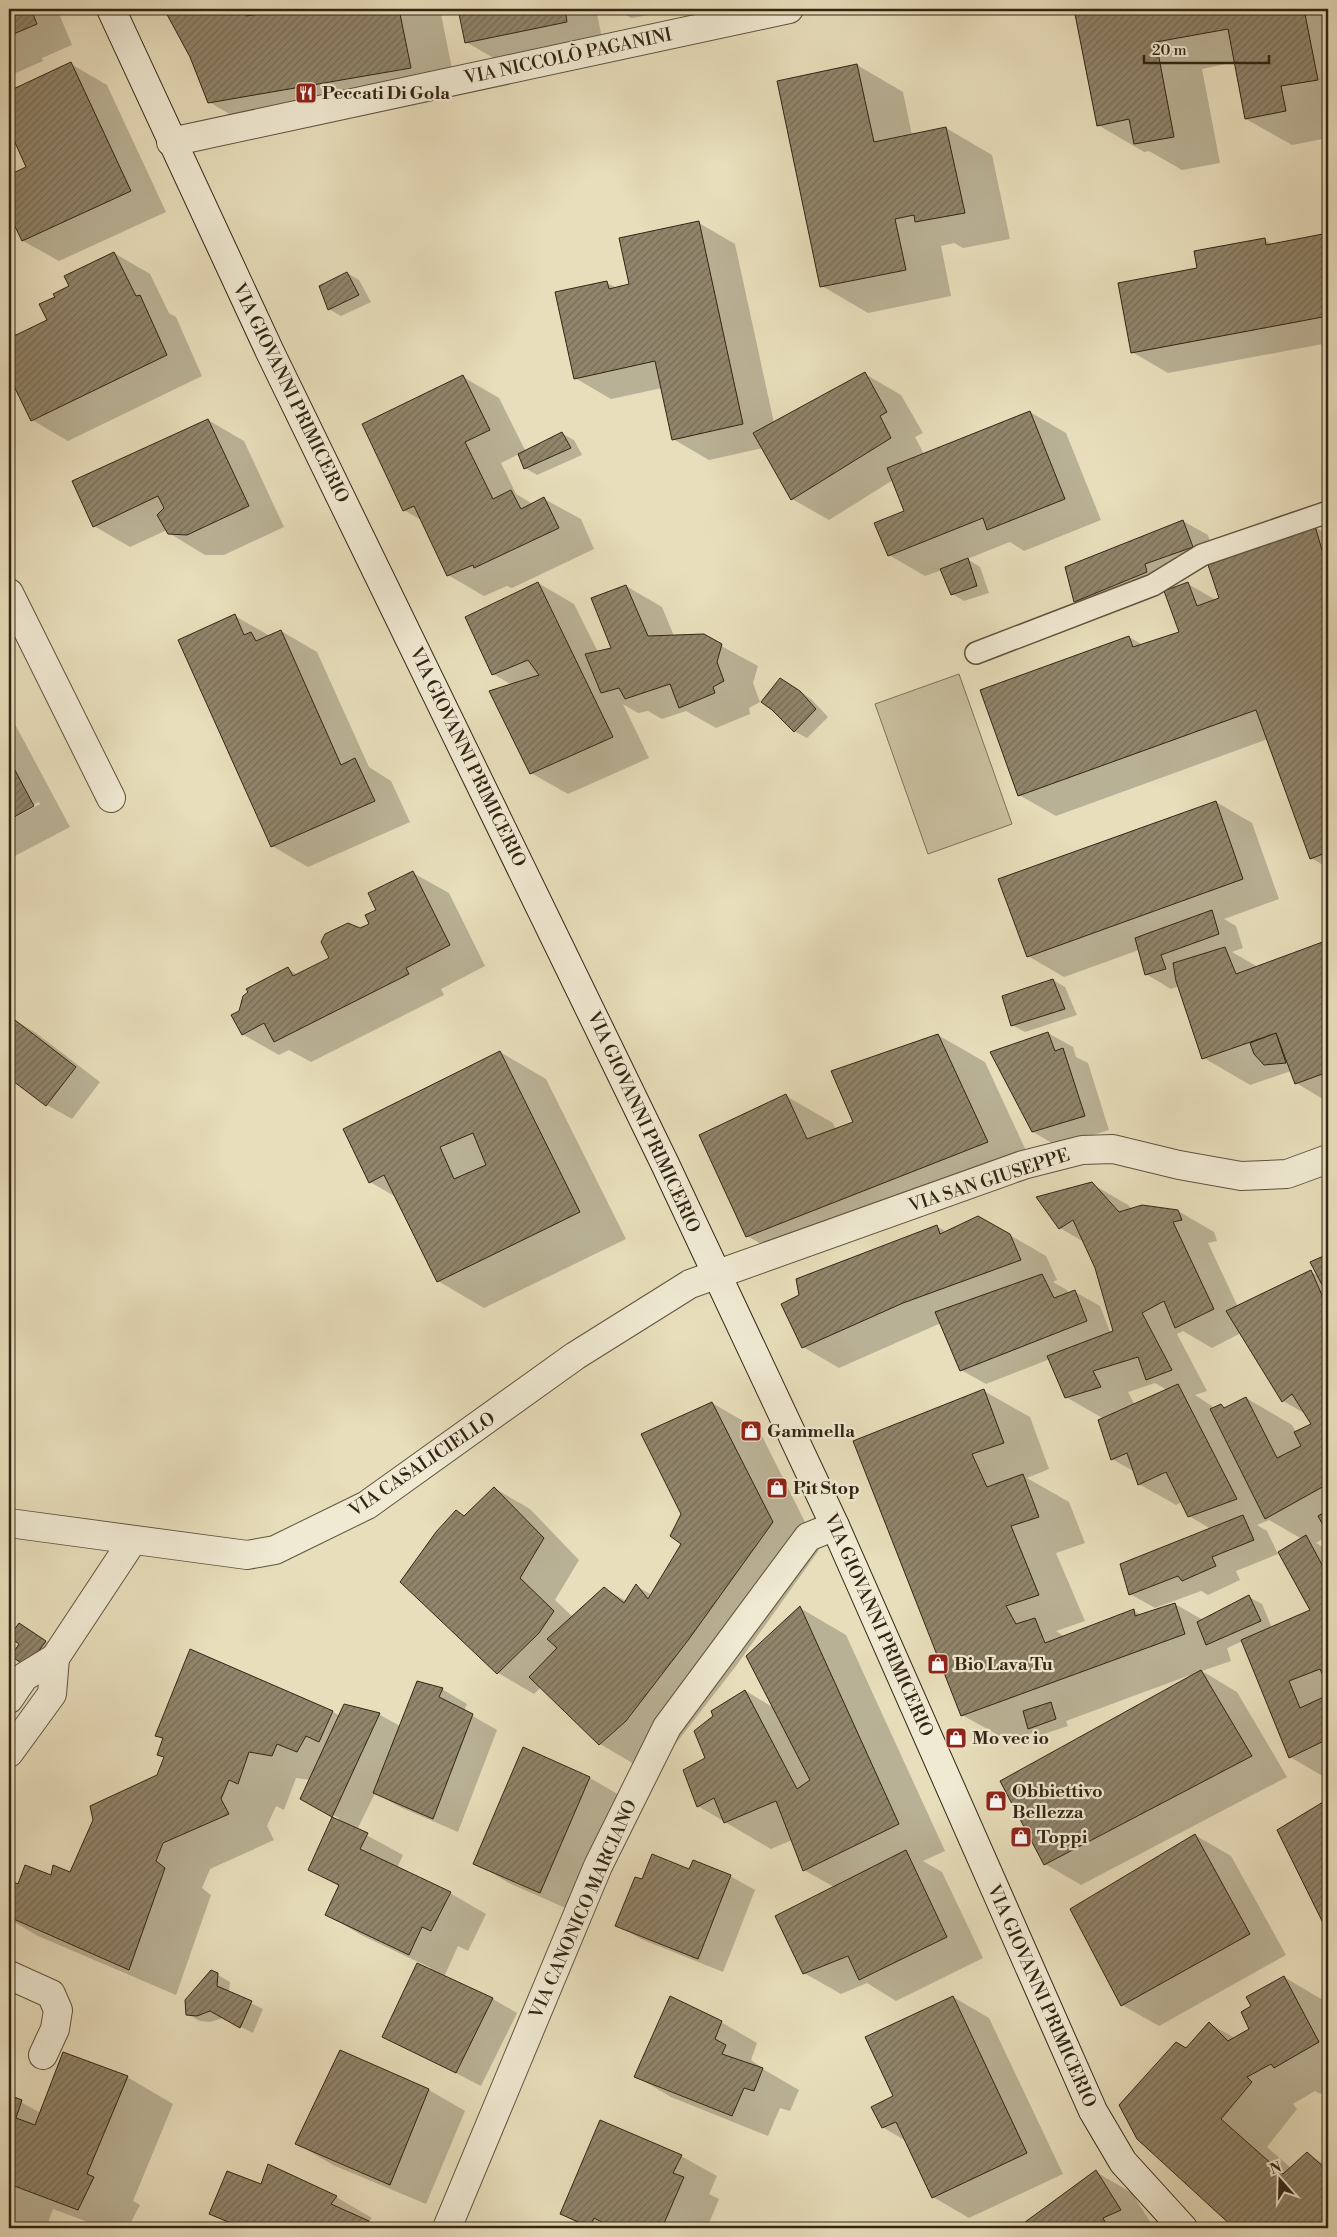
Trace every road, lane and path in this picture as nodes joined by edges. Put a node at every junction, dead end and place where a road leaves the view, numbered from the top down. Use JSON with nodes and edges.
{"nodes":[{"id":1,"x":111,"y":9,"type":"edge"},
{"id":2,"x":789,"y":9,"type":"edge"},
{"id":3,"x":171,"y":142,"type":"junction"},
{"id":4,"x":1328,"y":512,"type":"edge"},
{"id":5,"x":9,"y":593,"type":"edge"},
{"id":6,"x":976,"y":654,"type":"dead end"},
{"id":7,"x":111,"y":798,"type":"dead end"},
{"id":8,"x":1328,"y":1159,"type":"edge"},
{"id":9,"x":716,"y":1275,"type":"junction"},
{"id":10,"x":9,"y":1523,"type":"edge"},
{"id":11,"x":835,"y":1526,"type":"junction"},
{"id":12,"x":133,"y":1540,"type":"junction"},
{"id":13,"x":55,"y":1658,"type":"junction"},
{"id":14,"x":9,"y":1699,"type":"edge"},
{"id":15,"x":9,"y":1753,"type":"edge"},
{"id":16,"x":9,"y":1976,"type":"edge"},
{"id":17,"x":43,"y":2055,"type":"dead end"},
{"id":18,"x":447,"y":2228,"type":"edge"},
{"id":19,"x":1183,"y":2228,"type":"edge"}],
"edges":[{"from":1,"to":3,"type":"street","name":"VIA GIOVANNI PRIMICERIO"},
{"from":2,"to":3,"type":"street","name":"VIA NICCOLÒ PAGANINI"},
{"from":3,"to":9,"type":"street","name":"VIA GIOVANNI PRIMICERIO"},
{"from":4,"to":6,"type":"lane"},
{"from":5,"to":7,"type":"street"},
{"from":8,"to":9,"type":"street","name":"VIA SAN GIUSEPPE"},
{"from":9,"to":11,"type":"street","name":"VIA GIOVANNI PRIMICERIO"},
{"from":9,"to":12,"type":"street","name":"VIA CASALICIELLO"},
{"from":10,"to":12,"type":"street","name":"VIA CASALICIELLO"},
{"from":11,"to":18,"type":"street","name":"VIA CANONICO MARCIANO"},
{"from":11,"to":19,"type":"street","name":"VIA GIOVANNI PRIMICERIO"},
{"from":12,"to":13,"type":"street"},
{"from":13,"to":14,"type":"street"},
{"from":13,"to":15,"type":"street"},
{"from":16,"to":17,"type":"street"}]}
